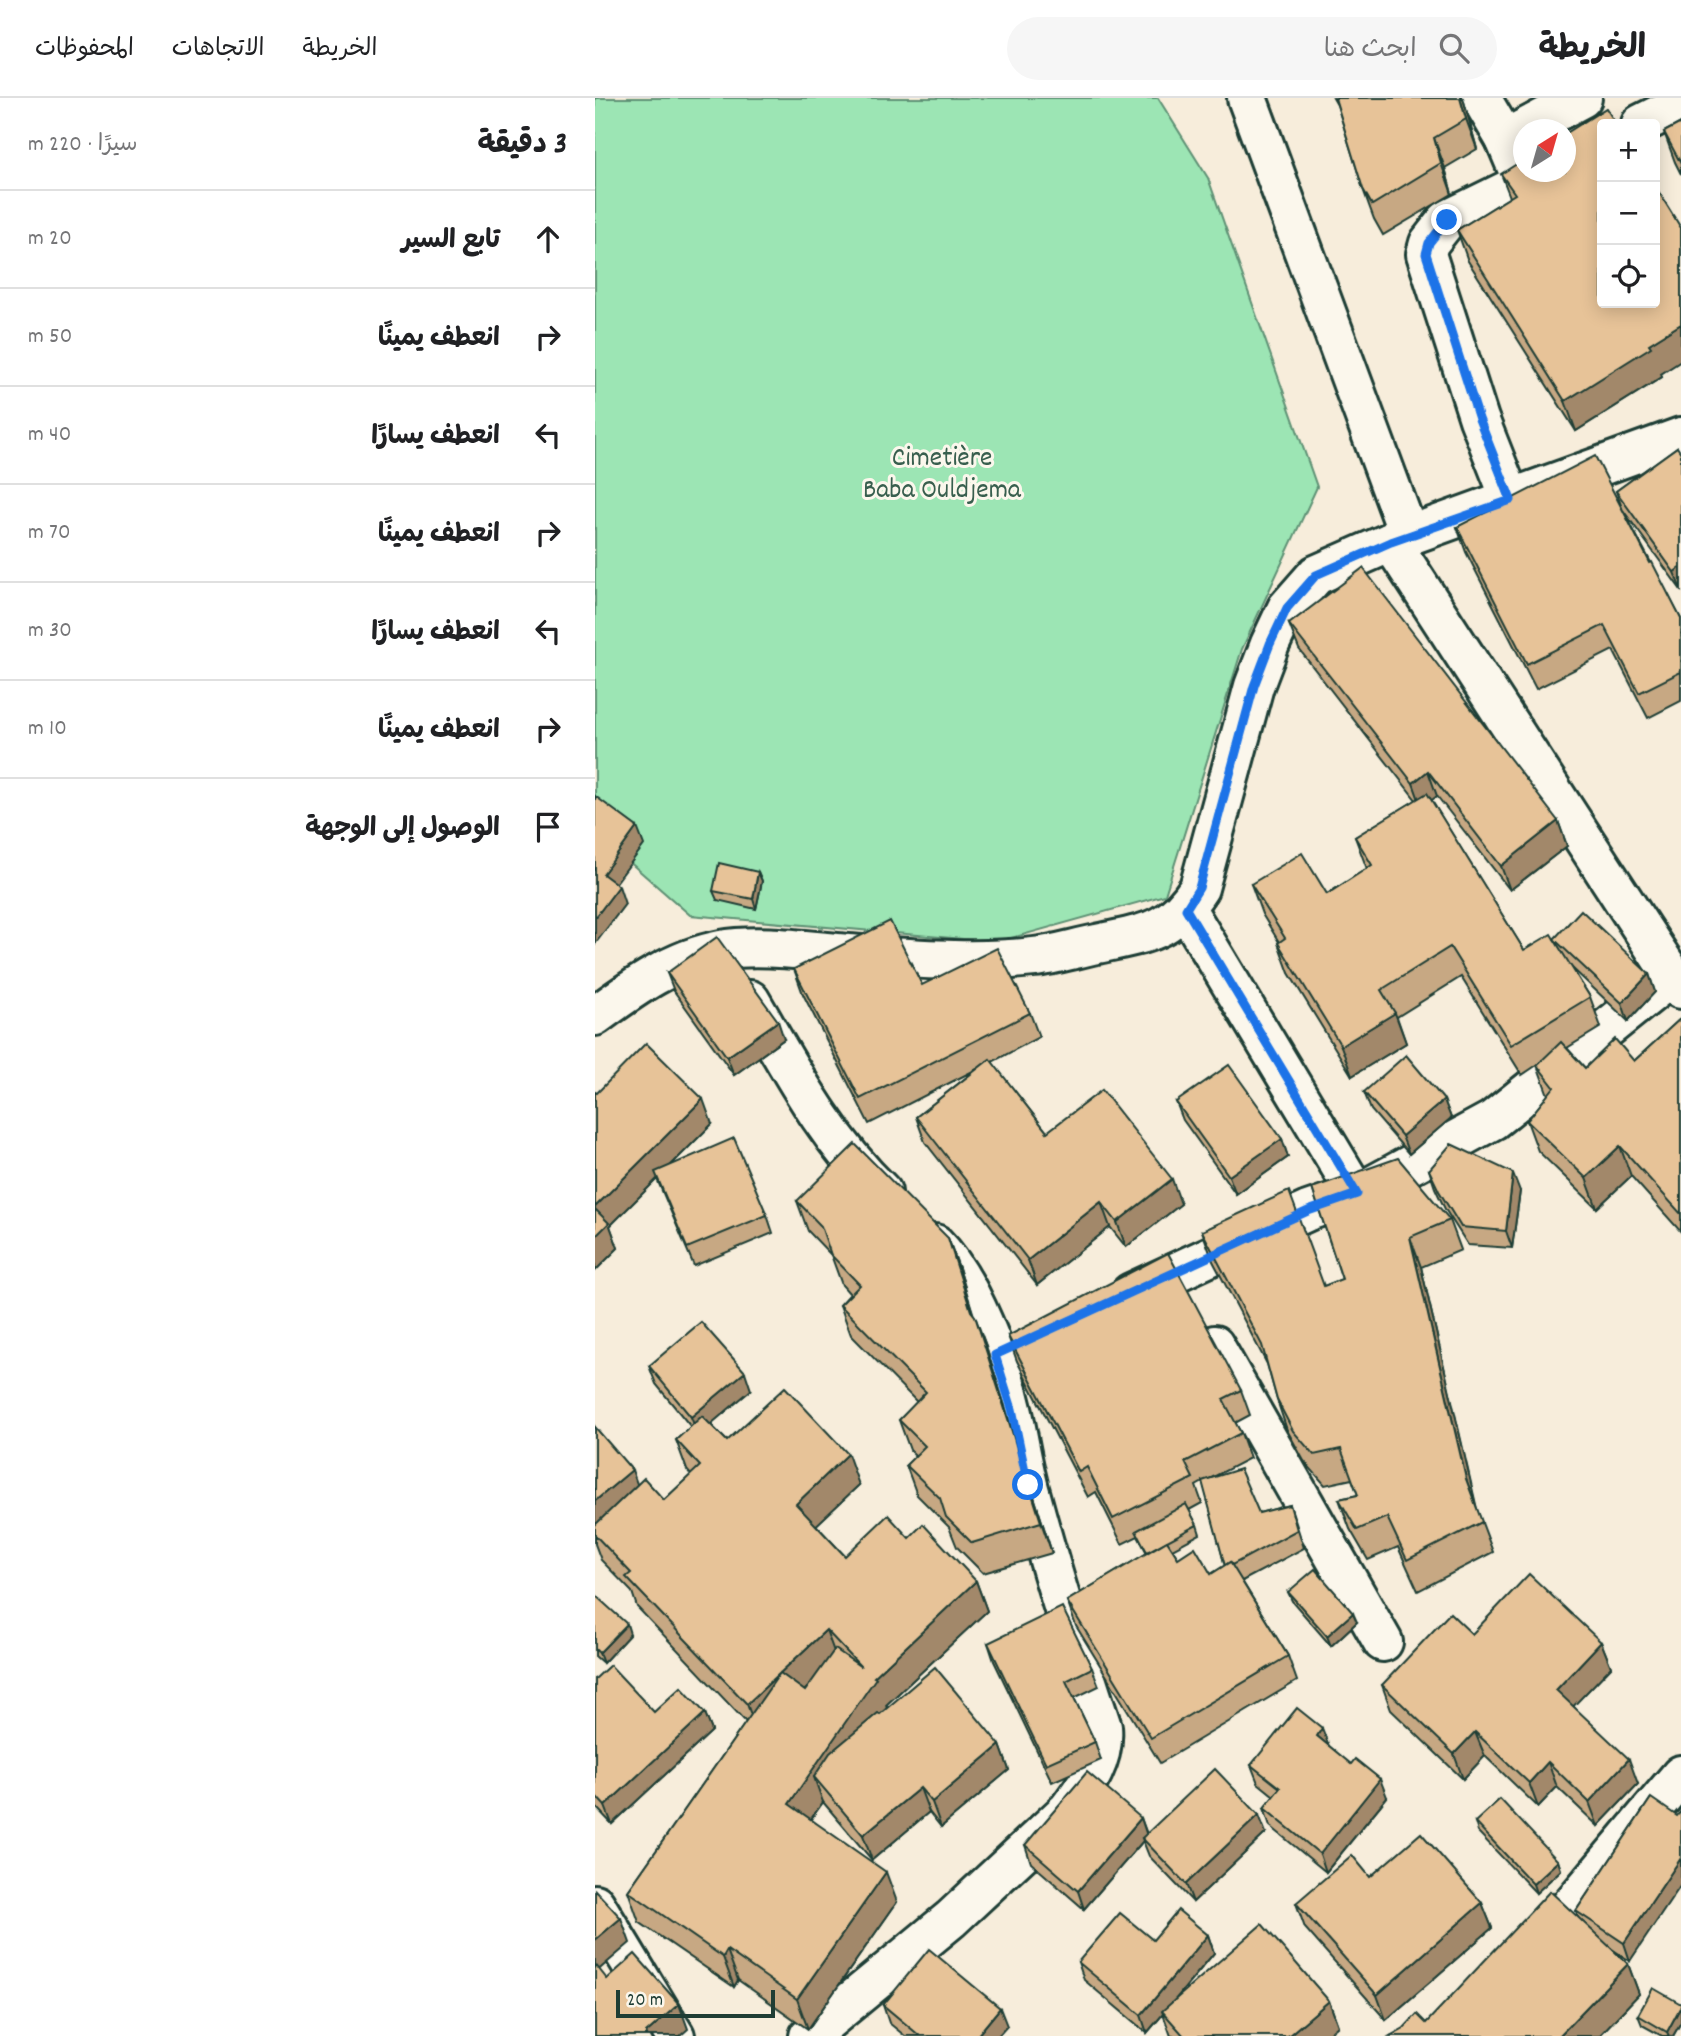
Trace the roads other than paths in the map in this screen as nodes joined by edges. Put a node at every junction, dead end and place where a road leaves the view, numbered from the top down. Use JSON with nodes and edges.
{"nodes":[{"id":1,"x":1247,"y":98,"type":"edge"},
{"id":2,"x":1481,"y":98,"type":"edge"},
{"id":3,"x":1582,"y":98,"type":"edge"},
{"id":4,"x":1681,"y":104,"type":"edge"},
{"id":5,"x":1651,"y":119,"type":"edge"},
{"id":6,"x":1505,"y":139,"type":"junction"},
{"id":7,"x":1513,"y":144,"type":"edge"},
{"id":8,"x":1524,"y":182,"type":"edge"},
{"id":9,"x":1681,"y":437,"type":"edge"},
{"id":10,"x":1511,"y":500,"type":"junction"},
{"id":11,"x":1400,"y":539,"type":"junction"},
{"id":12,"x":1186,"y":909,"type":"junction"},
{"id":13,"x":721,"y":950,"type":"junction"},
{"id":14,"x":1676,"y":983,"type":"edge"},
{"id":15,"x":595,"y":1016,"type":"edge"},
{"id":16,"x":1357,"y":1194,"type":"junction"},
{"id":17,"x":1174,"y":1273,"type":"junction"},
{"id":18,"x":1102,"y":1306,"type":"edge"},
{"id":19,"x":1031,"y":1339,"type":"edge"},
{"id":20,"x":995,"y":1355,"type":"junction"},
{"id":21,"x":1383,"y":1642,"type":"dead end"},
{"id":22,"x":1681,"y":1775,"type":"edge"},
{"id":23,"x":595,"y":1904,"type":"edge"},
{"id":24,"x":1510,"y":1964,"type":"edge"},
{"id":25,"x":675,"y":2036,"type":"edge"},
{"id":26,"x":809,"y":2036,"type":"edge"}],
"edges":[{"from":1,"to":11,"type":"street"},
{"from":2,"to":6,"type":"street"},
{"from":3,"to":6,"type":"street"},
{"from":4,"to":5,"type":"street"},
{"from":6,"to":7,"type":"street"},
{"from":8,"to":10,"type":"street"},
{"from":9,"to":10,"type":"street"},
{"from":10,"to":11,"type":"street"},
{"from":11,"to":12,"type":"street"},
{"from":11,"to":14,"type":"street"},
{"from":12,"to":13,"type":"street"},
{"from":12,"to":16,"type":"street"},
{"from":13,"to":15,"type":"street"},
{"from":13,"to":20,"type":"street"},
{"from":14,"to":16,"type":"street"},
{"from":16,"to":17,"type":"street"},
{"from":17,"to":18,"type":"street"},
{"from":17,"to":21,"type":"street"},
{"from":19,"to":20,"type":"street"},
{"from":20,"to":26,"type":"street"},
{"from":22,"to":24,"type":"street"},
{"from":23,"to":25,"type":"street"}]}
